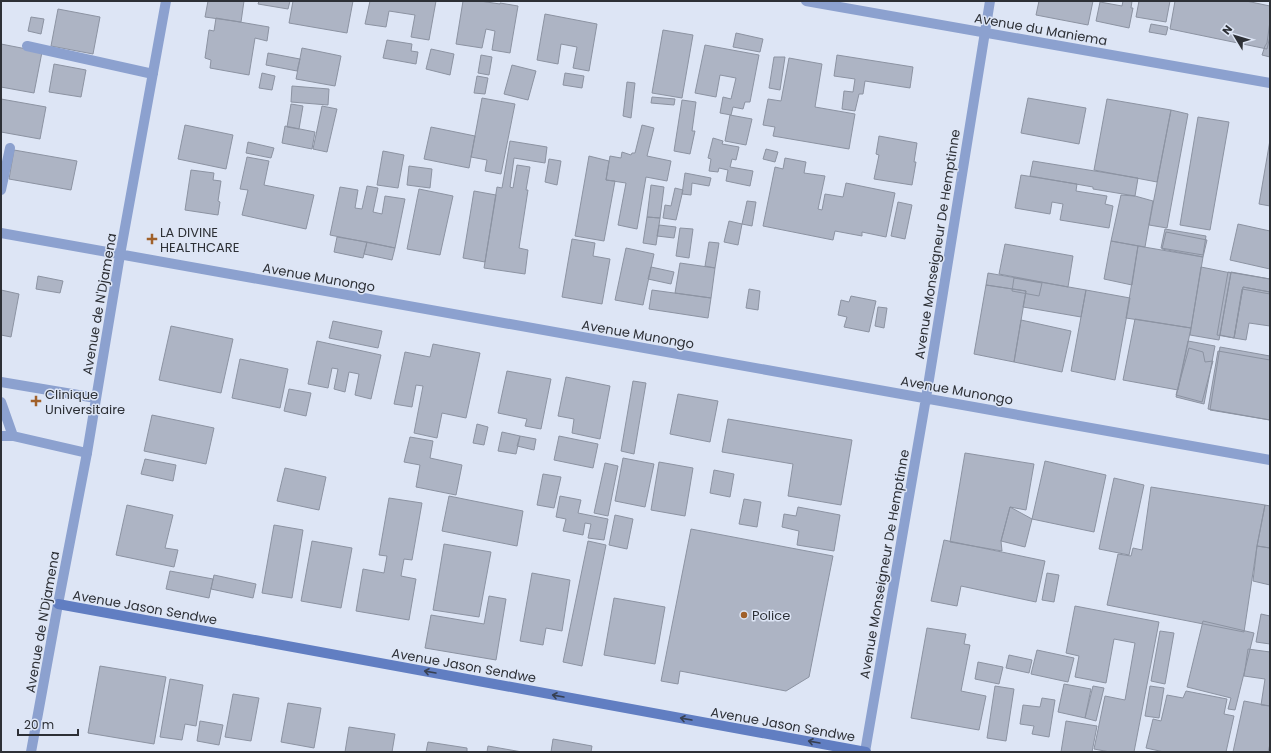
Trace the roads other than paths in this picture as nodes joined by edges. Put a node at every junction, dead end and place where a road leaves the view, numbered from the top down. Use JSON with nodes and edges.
{"nodes":[{"id":1,"x":166,"y":1,"type":"edge"},
{"id":2,"x":806,"y":1,"type":"edge"},
{"id":3,"x":990,"y":1,"type":"edge"},
{"id":4,"x":984,"y":32,"type":"junction"},
{"id":5,"x":27,"y":46,"type":"dead end"},
{"id":6,"x":153,"y":74,"type":"junction"},
{"id":7,"x":1270,"y":83,"type":"edge"},
{"id":8,"x":10,"y":148,"type":"dead end"},
{"id":9,"x":1,"y":190,"type":"edge"},
{"id":10,"x":1,"y":233,"type":"edge"},
{"id":11,"x":120,"y":255,"type":"junction"},
{"id":12,"x":1,"y":382,"type":"edge"},
{"id":13,"x":96,"y":398,"type":"junction"},
{"id":14,"x":926,"y":398,"type":"junction"},
{"id":15,"x":1,"y":402,"type":"edge"},
{"id":16,"x":1,"y":436,"type":"edge"},
{"id":17,"x":13,"y":436,"type":"junction"},
{"id":18,"x":87,"y":453,"type":"junction"},
{"id":19,"x":1270,"y":460,"type":"edge"},
{"id":20,"x":58,"y":604,"type":"junction"},
{"id":21,"x":31,"y":752,"type":"edge"},
{"id":22,"x":865,"y":752,"type":"edge"}],
"edges":[{"from":1,"to":6,"type":"street","name":"Avenue de N'Djamena"},
{"from":2,"to":4,"type":"street","name":"Avenue du Maniema"},
{"from":3,"to":4,"type":"street","name":"Avenue Monseigneur De Hemptinne"},
{"from":4,"to":7,"type":"street","name":"Avenue du Maniema"},
{"from":4,"to":14,"type":"street","name":"Avenue Monseigneur De Hemptinne"},
{"from":5,"to":6,"type":"street"},
{"from":6,"to":11,"type":"street","name":"Avenue de N'Djamena"},
{"from":8,"to":9,"type":"street"},
{"from":10,"to":11,"type":"street","name":"Avenue Munongo"},
{"from":11,"to":13,"type":"street","name":"Avenue de N'Djamena"},
{"from":11,"to":14,"type":"street","name":"Avenue Munongo"},
{"from":12,"to":13,"type":"street"},
{"from":13,"to":18,"type":"street","name":"Avenue de N'Djamena"},
{"from":14,"to":19,"type":"street","name":"Avenue Munongo"},
{"from":14,"to":22,"type":"street","name":"Avenue Monseigneur De Hemptinne"},
{"from":15,"to":17,"type":"street"},
{"from":16,"to":17,"type":"street"},
{"from":17,"to":18,"type":"street"},
{"from":18,"to":20,"type":"street","name":"Avenue de N'Djamena"},
{"from":20,"to":21,"type":"street","name":"Avenue de N'Djamena"},
{"from":22,"to":20,"type":"street","name":"Avenue Jason Sendwe","one_way":true}]}
